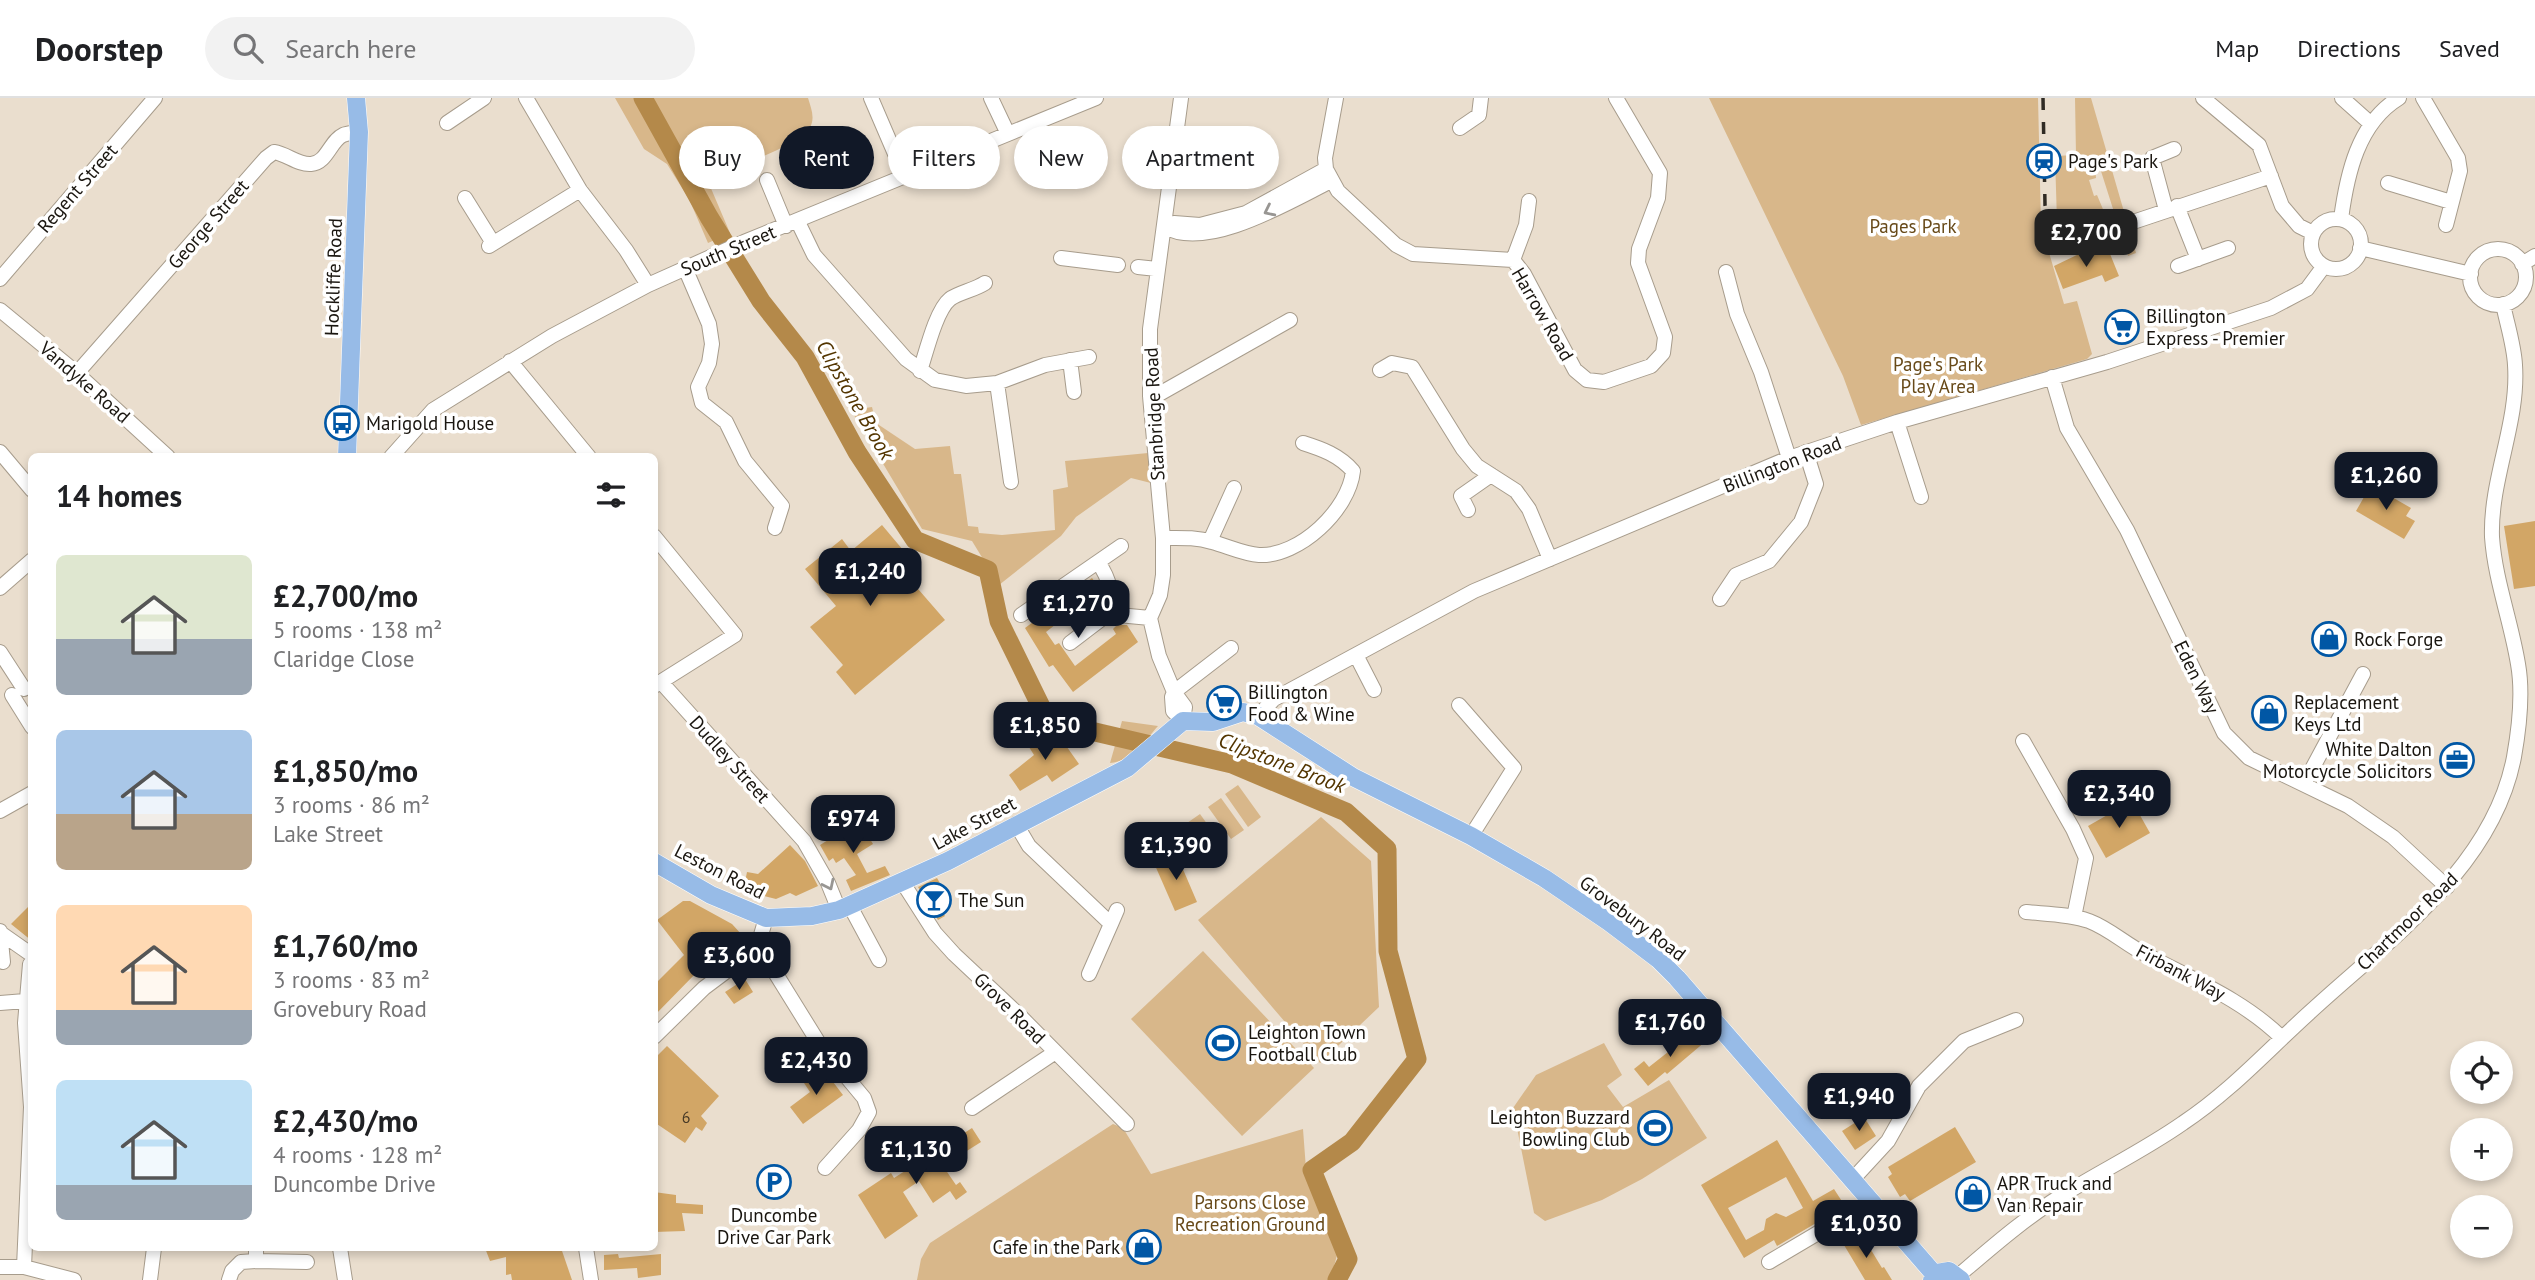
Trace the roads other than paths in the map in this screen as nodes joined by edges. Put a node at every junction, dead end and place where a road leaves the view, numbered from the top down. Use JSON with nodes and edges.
{"nodes":[{"id":1,"x":155,"y":98,"type":"edge"},
{"id":2,"x":356,"y":98,"type":"edge"},
{"id":3,"x":484,"y":98,"type":"edge"},
{"id":4,"x":526,"y":98,"type":"edge"},
{"id":5,"x":871,"y":98,"type":"edge"},
{"id":6,"x":990,"y":98,"type":"edge"},
{"id":7,"x":1096,"y":98,"type":"edge"},
{"id":8,"x":1181,"y":98,"type":"edge"},
{"id":9,"x":1336,"y":98,"type":"edge"},
{"id":10,"x":1481,"y":98,"type":"edge"},
{"id":11,"x":1616,"y":98,"type":"edge"},
{"id":12,"x":2203,"y":98,"type":"edge"},
{"id":13,"x":2342,"y":98,"type":"edge"},
{"id":14,"x":2399,"y":98,"type":"edge"},
{"id":15,"x":2423,"y":98,"type":"edge"},
{"id":16,"x":447,"y":123,"type":"dead end"},
{"id":17,"x":2370,"y":123,"type":"junction"},
{"id":18,"x":1460,"y":128,"type":"dead end"},
{"id":19,"x":359,"y":132,"type":"junction"},
{"id":20,"x":1008,"y":134,"type":"junction"},
{"id":21,"x":1000,"y":137,"type":"edge"},
{"id":22,"x":888,"y":138,"type":"edge"},
{"id":23,"x":2174,"y":149,"type":"dead end"},
{"id":24,"x":1328,"y":175,"type":"junction"},
{"id":25,"x":2271,"y":176,"type":"junction"},
{"id":26,"x":768,"y":180,"type":"dead end"},
{"id":27,"x":2388,"y":183,"type":"dead end"},
{"id":28,"x":888,"y":184,"type":"edge"},
{"id":29,"x":580,"y":190,"type":"junction"},
{"id":30,"x":465,"y":198,"type":"dead end"},
{"id":31,"x":1529,"y":201,"type":"dead end"},
{"id":32,"x":2451,"y":202,"type":"junction"},
{"id":33,"x":2171,"y":208,"type":"junction"},
{"id":34,"x":2341,"y":219,"type":"junction"},
{"id":35,"x":2136,"y":221,"type":"dead end"},
{"id":36,"x":792,"y":224,"type":"junction"},
{"id":37,"x":2446,"y":225,"type":"dead end"},
{"id":38,"x":1165,"y":227,"type":"junction"},
{"id":39,"x":2313,"y":233,"type":"junction"},
{"id":40,"x":2228,"y":248,"type":"dead end"},
{"id":41,"x":2360,"y":248,"type":"junction"},
{"id":42,"x":1061,"y":258,"type":"dead end"},
{"id":43,"x":2198,"y":259,"type":"junction"},
{"id":44,"x":1513,"y":260,"type":"junction"},
{"id":45,"x":2529,"y":260,"type":"edge"},
{"id":46,"x":1118,"y":265,"type":"dead end"},
{"id":47,"x":2178,"y":266,"type":"dead end"},
{"id":48,"x":2324,"y":266,"type":"junction"},
{"id":49,"x":1138,"y":267,"type":"dead end"},
{"id":50,"x":685,"y":268,"type":"junction"},
{"id":51,"x":1157,"y":270,"type":"junction"},
{"id":52,"x":1726,"y":272,"type":"dead end"},
{"id":53,"x":2471,"y":274,"type":"junction"},
{"id":54,"x":0,"y":279,"type":"edge"},
{"id":55,"x":985,"y":283,"type":"dead end"},
{"id":56,"x":648,"y":285,"type":"junction"},
{"id":57,"x":2503,"y":304,"type":"junction"},
{"id":58,"x":0,"y":310,"type":"edge"},
{"id":59,"x":1290,"y":320,"type":"dead end"},
{"id":60,"x":1089,"y":357,"type":"dead end"},
{"id":61,"x":1070,"y":360,"type":"junction"},
{"id":62,"x":510,"y":361,"type":"junction"},
{"id":63,"x":1380,"y":370,"type":"dead end"},
{"id":64,"x":920,"y":371,"type":"junction"},
{"id":65,"x":77,"y":373,"type":"junction"},
{"id":66,"x":2052,"y":377,"type":"junction"},
{"id":67,"x":997,"y":383,"type":"junction"},
{"id":68,"x":1074,"y":391,"type":"dead end"},
{"id":69,"x":1150,"y":396,"type":"junction"},
{"id":70,"x":1897,"y":422,"type":"junction"},
{"id":71,"x":1303,"y":443,"type":"dead end"},
{"id":72,"x":0,"y":452,"type":"edge"},
{"id":73,"x":1806,"y":452,"type":"junction"},
{"id":74,"x":164,"y":453,"type":"edge"},
{"id":75,"x":347,"y":453,"type":"edge"},
{"id":76,"x":395,"y":453,"type":"edge"},
{"id":77,"x":586,"y":453,"type":"edge"},
{"id":78,"x":1789,"y":458,"type":"junction"},
{"id":79,"x":1491,"y":475,"type":"junction"},
{"id":80,"x":1012,"y":482,"type":"dead end"},
{"id":81,"x":28,"y":485,"type":"edge"},
{"id":82,"x":1234,"y":488,"type":"dead end"},
{"id":83,"x":1921,"y":497,"type":"dead end"},
{"id":84,"x":1468,"y":510,"type":"dead end"},
{"id":85,"x":775,"y":528,"type":"dead end"},
{"id":86,"x":1163,"y":538,"type":"junction"},
{"id":87,"x":658,"y":541,"type":"edge"},
{"id":88,"x":1210,"y":541,"type":"junction"},
{"id":89,"x":1121,"y":546,"type":"dead end"},
{"id":90,"x":1550,"y":559,"type":"junction"},
{"id":91,"x":1098,"y":562,"type":"junction"},
{"id":92,"x":28,"y":564,"type":"edge"},
{"id":93,"x":0,"y":588,"type":"edge"},
{"id":94,"x":1720,"y":599,"type":"dead end"},
{"id":95,"x":1108,"y":614,"type":"junction"},
{"id":96,"x":1021,"y":615,"type":"dead end"},
{"id":97,"x":1150,"y":618,"type":"junction"},
{"id":98,"x":1070,"y":643,"type":"dead end"},
{"id":99,"x":1231,"y":648,"type":"dead end"},
{"id":100,"x":0,"y":652,"type":"edge"},
{"id":101,"x":1356,"y":655,"type":"junction"},
{"id":102,"x":2363,"y":674,"type":"dead end"},
{"id":103,"x":658,"y":684,"type":"edge"},
{"id":104,"x":1374,"y":690,"type":"dead end"},
{"id":105,"x":1174,"y":692,"type":"junction"},
{"id":106,"x":17,"y":693,"type":"edge"},
{"id":107,"x":1459,"y":705,"type":"dead end"},
{"id":108,"x":1258,"y":716,"type":"junction"},
{"id":109,"x":28,"y":718,"type":"edge"},
{"id":110,"x":1177,"y":726,"type":"junction"},
{"id":111,"x":2023,"y":741,"type":"dead end"},
{"id":112,"x":2304,"y":784,"type":"junction"},
{"id":113,"x":28,"y":795,"type":"edge"},
{"id":114,"x":0,"y":811,"type":"edge"},
{"id":115,"x":1016,"y":824,"type":"junction"},
{"id":116,"x":1471,"y":836,"type":"junction"},
{"id":117,"x":658,"y":864,"type":"edge"},
{"id":118,"x":903,"y":883,"type":"junction"},
{"id":119,"x":2447,"y":887,"type":"junction"},
{"id":120,"x":844,"y":908,"type":"junction"},
{"id":121,"x":2026,"y":912,"type":"dead end"},
{"id":122,"x":2074,"y":917,"type":"junction"},
{"id":123,"x":766,"y":918,"type":"junction"},
{"id":124,"x":1,"y":932,"type":"edge"},
{"id":125,"x":758,"y":945,"type":"junction"},
{"id":126,"x":28,"y":958,"type":"edge"},
{"id":127,"x":879,"y":960,"type":"dead end"},
{"id":128,"x":28,"y":961,"type":"edge"},
{"id":129,"x":1,"y":962,"type":"edge"},
{"id":130,"x":1089,"y":974,"type":"dead end"},
{"id":131,"x":28,"y":985,"type":"edge"},
{"id":132,"x":26,"y":1001,"type":"junction"},
{"id":133,"x":0,"y":1003,"type":"edge"},
{"id":134,"x":2016,"y":1020,"type":"dead end"},
{"id":135,"x":658,"y":1033,"type":"edge"},
{"id":136,"x":2282,"y":1038,"type":"junction"},
{"id":137,"x":28,"y":1043,"type":"edge"},
{"id":138,"x":1054,"y":1053,"type":"junction"},
{"id":139,"x":972,"y":1108,"type":"dead end"},
{"id":140,"x":1127,"y":1124,"type":"dead end"},
{"id":141,"x":825,"y":1168,"type":"dead end"},
{"id":142,"x":28,"y":1176,"type":"edge"},
{"id":143,"x":1853,"y":1180,"type":"junction"},
{"id":144,"x":1872,"y":1201,"type":"junction"},
{"id":145,"x":154,"y":1251,"type":"edge"},
{"id":146,"x":341,"y":1251,"type":"edge"},
{"id":147,"x":586,"y":1251,"type":"edge"},
{"id":148,"x":256,"y":1254,"type":"edge"},
{"id":149,"x":307,"y":1262,"type":"dead end"},
{"id":150,"x":1769,"y":1262,"type":"dead end"},
{"id":151,"x":0,"y":1267,"type":"edge"},
{"id":152,"x":24,"y":1267,"type":"junction"},
{"id":153,"x":231,"y":1276,"type":"edge"},
{"id":154,"x":1933,"y":1277,"type":"edge"},
{"id":155,"x":1959,"y":1278,"type":"edge"},
{"id":156,"x":346,"y":1279,"type":"edge"},
{"id":157,"x":74,"y":1280,"type":"edge"},
{"id":158,"x":150,"y":1280,"type":"edge"},
{"id":159,"x":590,"y":1280,"type":"edge"}],
"edges":[{"from":1,"to":54,"type":"street","name":"Regent Street"},
{"from":2,"to":19,"type":"main road","name":"Hockliffe Road"},
{"from":3,"to":16,"type":"street"},
{"from":4,"to":29,"type":"street"},
{"from":5,"to":22,"type":"street"},
{"from":6,"to":20,"type":"street"},
{"from":7,"to":20,"type":"street","name":"South Street"},
{"from":8,"to":38,"type":"street","name":"Stanbridge Road"},
{"from":9,"to":24,"type":"street"},
{"from":10,"to":18,"type":"street"},
{"from":11,"to":44,"type":"street","name":"Harrow Road"},
{"from":12,"to":25,"type":"street"},
{"from":13,"to":17,"type":"street"},
{"from":14,"to":17,"type":"street"},
{"from":15,"to":32,"type":"street"},
{"from":17,"to":34,"type":"street"},
{"from":19,"to":65,"type":"street","name":"George Street"},
{"from":19,"to":75,"type":"main road","name":"Hockliffe Road"},
{"from":20,"to":21,"type":"street","name":"South Street"},
{"from":23,"to":33,"type":"street"},
{"from":24,"to":38,"type":"street"},
{"from":24,"to":44,"type":"street","name":"Harrow Road"},
{"from":25,"to":33,"type":"street"},
{"from":25,"to":39,"type":"street"},
{"from":26,"to":36,"type":"street"},
{"from":27,"to":32,"type":"street"},
{"from":28,"to":36,"type":"street","name":"South Street"},
{"from":29,"to":30,"type":"street"},
{"from":29,"to":56,"type":"street"},
{"from":31,"to":44,"type":"street","name":"Harrow Road"},
{"from":32,"to":37,"type":"street"},
{"from":33,"to":35,"type":"street"},
{"from":33,"to":43,"type":"street"},
{"from":34,"to":39,"type":"street"},
{"from":34,"to":41,"type":"street"},
{"from":36,"to":50,"type":"street","name":"South Street"},
{"from":36,"to":64,"type":"street"},
{"from":38,"to":51,"type":"street","name":"Stanbridge Road"},
{"from":39,"to":48,"type":"street"},
{"from":40,"to":43,"type":"street"},
{"from":41,"to":48,"type":"street"},
{"from":41,"to":53,"type":"street"},
{"from":42,"to":46,"type":"street"},
{"from":43,"to":47,"type":"street"},
{"from":45,"to":53,"type":"street"},
{"from":45,"to":57,"type":"street"},
{"from":48,"to":66,"type":"street","name":"Billington Road"},
{"from":49,"to":51,"type":"street"},
{"from":50,"to":56,"type":"street","name":"South Street"},
{"from":50,"to":85,"type":"street"},
{"from":51,"to":69,"type":"street","name":"Stanbridge Road"},
{"from":52,"to":78,"type":"street"},
{"from":53,"to":57,"type":"street"},
{"from":55,"to":64,"type":"street"},
{"from":56,"to":62,"type":"street","name":"South Street"},
{"from":57,"to":119,"type":"street","name":"Chartmoor Road"},
{"from":58,"to":65,"type":"street","name":"Vandyke Road"},
{"from":59,"to":69,"type":"street"},
{"from":60,"to":61,"type":"street"},
{"from":61,"to":67,"type":"street"},
{"from":61,"to":68,"type":"street"},
{"from":62,"to":76,"type":"street","name":"South Street"},
{"from":62,"to":77,"type":"street"},
{"from":63,"to":79,"type":"street"},
{"from":64,"to":67,"type":"street"},
{"from":65,"to":74,"type":"street","name":"Vandyke Road"},
{"from":66,"to":70,"type":"street","name":"Billington Road"},
{"from":66,"to":112,"type":"street","name":"Eden Way"},
{"from":67,"to":80,"type":"street"},
{"from":69,"to":86,"type":"street","name":"Stanbridge Road"},
{"from":70,"to":73,"type":"street","name":"Billington Road"},
{"from":70,"to":83,"type":"street"},
{"from":71,"to":88,"type":"street"},
{"from":72,"to":81,"type":"street"},
{"from":73,"to":78,"type":"street","name":"Billington Road"},
{"from":73,"to":94,"type":"street"},
{"from":78,"to":90,"type":"street","name":"Billington Road"},
{"from":79,"to":84,"type":"street"},
{"from":79,"to":90,"type":"street"},
{"from":82,"to":88,"type":"street"},
{"from":86,"to":88,"type":"street"},
{"from":86,"to":97,"type":"street","name":"Stanbridge Road"},
{"from":87,"to":103,"type":"street"},
{"from":89,"to":91,"type":"street"},
{"from":90,"to":101,"type":"street","name":"Billington Road"},
{"from":91,"to":95,"type":"street"},
{"from":91,"to":96,"type":"street"},
{"from":92,"to":93,"type":"street"},
{"from":95,"to":97,"type":"street"},
{"from":95,"to":98,"type":"street"},
{"from":97,"to":105,"type":"street"},
{"from":99,"to":105,"type":"street"},
{"from":100,"to":106,"type":"street"},
{"from":101,"to":104,"type":"street"},
{"from":101,"to":108,"type":"street","name":"Billington Road"},
{"from":102,"to":112,"type":"street"},
{"from":103,"to":120,"type":"street","name":"Dudley Street","one_way":true},
{"from":105,"to":110,"type":"street"},
{"from":106,"to":109,"type":"street"},
{"from":107,"to":116,"type":"street"},
{"from":108,"to":110,"type":"main road"},
{"from":108,"to":116,"type":"main road","name":"Grovebury Road"},
{"from":110,"to":115,"type":"main road","name":"Lake Street"},
{"from":111,"to":122,"type":"street"},
{"from":112,"to":119,"type":"street","name":"Eden Way"},
{"from":113,"to":114,"type":"street"},
{"from":115,"to":118,"type":"main road","name":"Lake Street"},
{"from":115,"to":130,"type":"street"},
{"from":116,"to":143,"type":"main road","name":"Grovebury Road"},
{"from":117,"to":123,"type":"main road","name":"Leston Road"},
{"from":118,"to":120,"type":"main road","name":"Lake Street"},
{"from":118,"to":138,"type":"street","name":"Grove Road"},
{"from":119,"to":136,"type":"street","name":"Chartmoor Road"},
{"from":120,"to":123,"type":"main road","name":"Lake Street"},
{"from":120,"to":127,"type":"street","name":"Dudley Street"},
{"from":121,"to":122,"type":"street","name":"Firbank Way"},
{"from":122,"to":136,"type":"street","name":"Firbank Way"},
{"from":123,"to":125,"type":"street"},
{"from":124,"to":126,"type":"street"},
{"from":124,"to":129,"type":"street"},
{"from":125,"to":135,"type":"street"},
{"from":125,"to":141,"type":"street"},
{"from":128,"to":129,"type":"street"},
{"from":131,"to":132,"type":"street"},
{"from":132,"to":133,"type":"street"},
{"from":132,"to":137,"type":"street"},
{"from":134,"to":143,"type":"street"},
{"from":136,"to":155,"type":"street","name":"Chartmoor Road"},
{"from":138,"to":139,"type":"street"},
{"from":138,"to":140,"type":"street","name":"Grove Road"},
{"from":142,"to":152,"type":"street"},
{"from":143,"to":144,"type":"main road","name":"Grovebury Road"},
{"from":144,"to":150,"type":"street"},
{"from":144,"to":154,"type":"main road","name":"Grovebury Road"},
{"from":145,"to":158,"type":"street"},
{"from":146,"to":156,"type":"street"},
{"from":147,"to":159,"type":"street"},
{"from":148,"to":149,"type":"street"},
{"from":148,"to":153,"type":"street"},
{"from":151,"to":152,"type":"street"},
{"from":152,"to":157,"type":"street"},
{"from":154,"to":155,"type":"main road","name":"Grovebury Road"}]}
